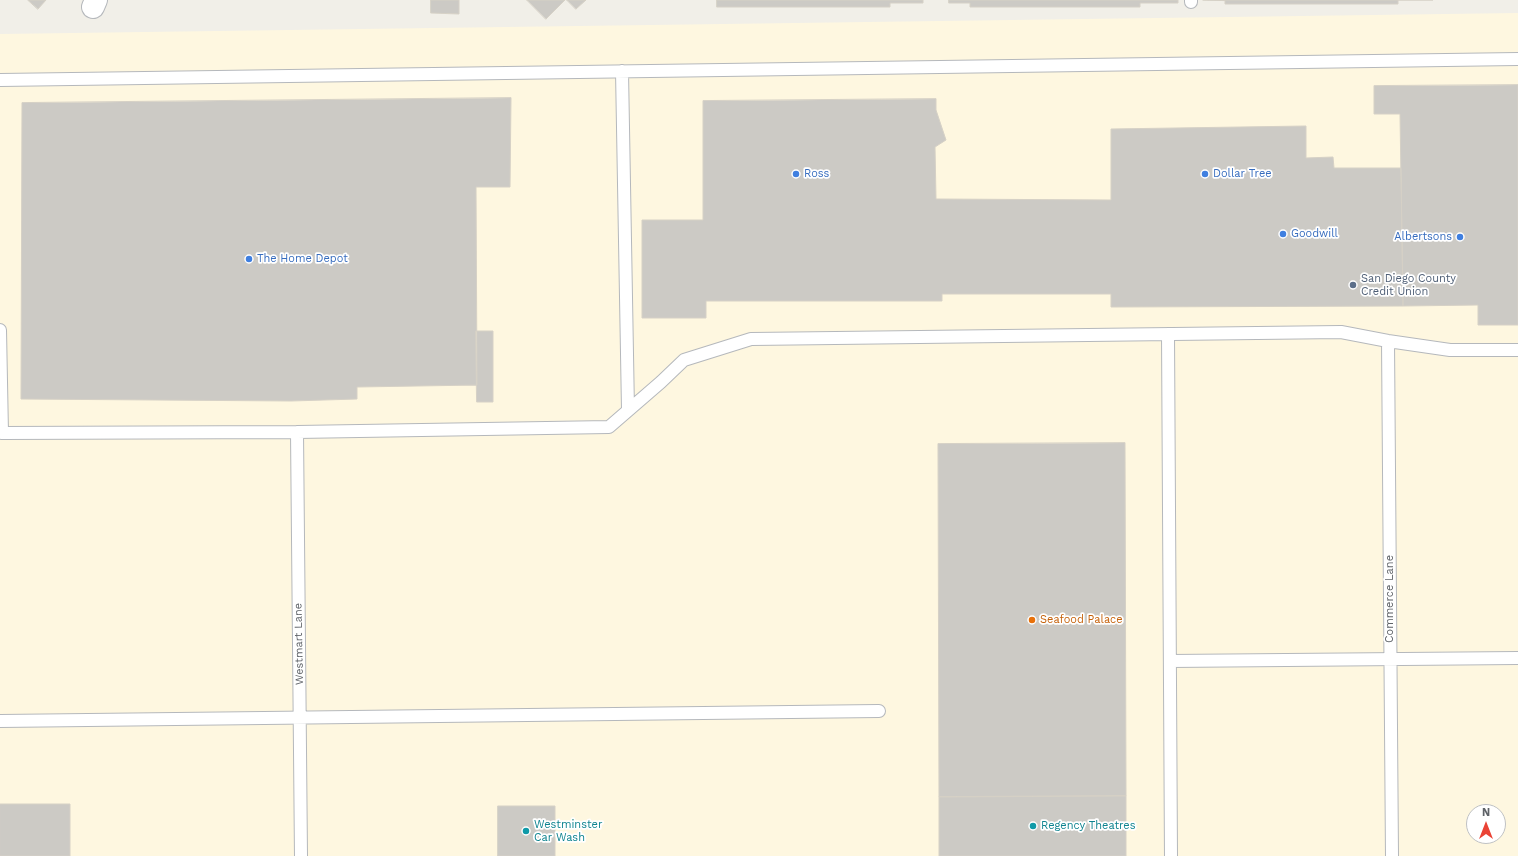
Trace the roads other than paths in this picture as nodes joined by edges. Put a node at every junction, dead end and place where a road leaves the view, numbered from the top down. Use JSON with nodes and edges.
{"nodes":[{"id":1,"x":1518,"y":59,"type":"edge"},
{"id":2,"x":622,"y":71,"type":"junction"},
{"id":3,"x":0,"y":80,"type":"edge"},
{"id":4,"x":0,"y":330,"type":"edge"},
{"id":5,"x":1168,"y":334,"type":"junction"},
{"id":6,"x":1388,"y":341,"type":"junction"},
{"id":7,"x":1518,"y":350,"type":"edge"},
{"id":8,"x":628,"y":410,"type":"junction"},
{"id":9,"x":297,"y":432,"type":"junction"},
{"id":10,"x":1518,"y":658,"type":"edge"},
{"id":11,"x":1390,"y":659,"type":"junction"},
{"id":12,"x":1170,"y":661,"type":"junction"},
{"id":13,"x":879,"y":711,"type":"dead end"},
{"id":14,"x":300,"y":717,"type":"junction"},
{"id":15,"x":0,"y":721,"type":"edge"},
{"id":16,"x":301,"y":856,"type":"edge"},
{"id":17,"x":1172,"y":856,"type":"edge"},
{"id":18,"x":1392,"y":856,"type":"edge"}],
"edges":[{"from":1,"to":2,"type":"lane"},
{"from":2,"to":3,"type":"lane"},
{"from":2,"to":8,"type":"lane"},
{"from":4,"to":9,"type":"lane"},
{"from":5,"to":6,"type":"lane"},
{"from":5,"to":8,"type":"lane"},
{"from":5,"to":12,"type":"lane"},
{"from":6,"to":7,"type":"lane"},
{"from":6,"to":11,"type":"lane","name":"Commerce Lane"},
{"from":8,"to":9,"type":"lane"},
{"from":9,"to":14,"type":"lane","name":"Westmart Lane"},
{"from":10,"to":11,"type":"lane"},
{"from":11,"to":12,"type":"lane"},
{"from":11,"to":18,"type":"lane","name":"Commerce Lane"},
{"from":12,"to":17,"type":"lane"},
{"from":13,"to":14,"type":"lane"},
{"from":14,"to":15,"type":"lane"},
{"from":14,"to":16,"type":"lane","name":"Westmart Lane"}]}
